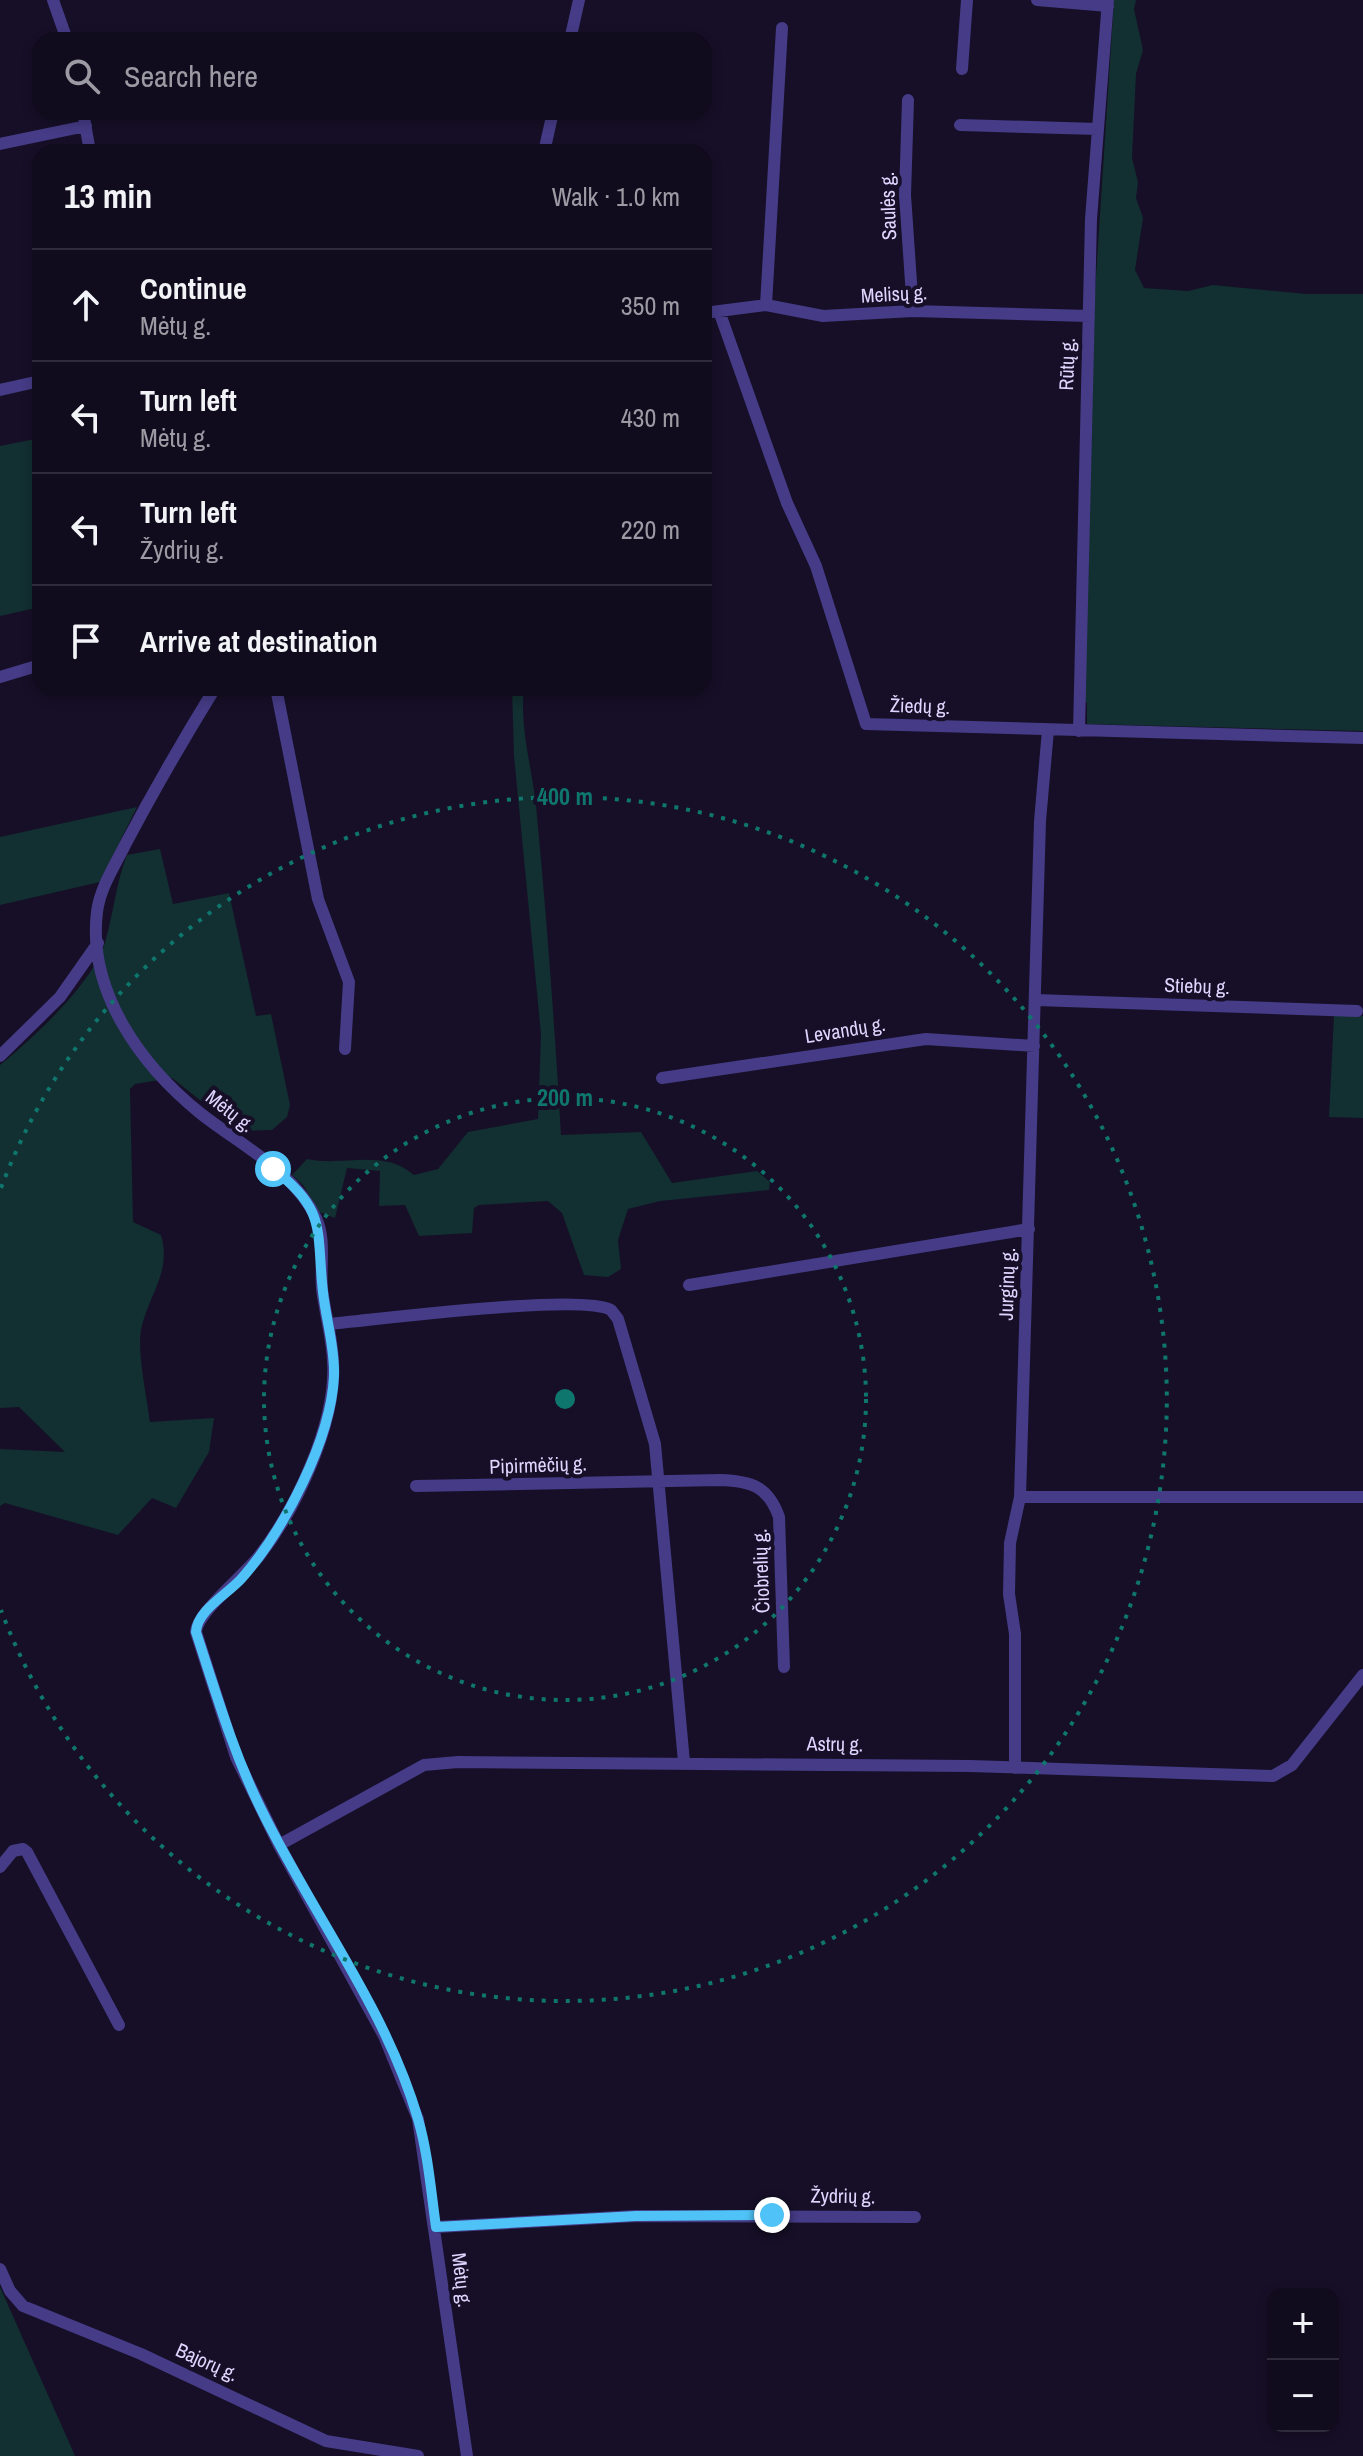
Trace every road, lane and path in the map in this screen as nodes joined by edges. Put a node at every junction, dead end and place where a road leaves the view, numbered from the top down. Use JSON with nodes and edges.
{"nodes":[{"id":1,"x":53,"y":0,"type":"edge"},
{"id":2,"x":579,"y":0,"type":"edge"},
{"id":3,"x":967,"y":0,"type":"edge"},
{"id":4,"x":1037,"y":0,"type":"edge"},
{"id":5,"x":1108,"y":3,"type":"edge"},
{"id":6,"x":782,"y":28,"type":"dead end"},
{"id":7,"x":64,"y":32,"type":"edge"},
{"id":8,"x":572,"y":32,"type":"edge"},
{"id":9,"x":962,"y":69,"type":"dead end"},
{"id":10,"x":908,"y":100,"type":"dead end"},
{"id":11,"x":85,"y":120,"type":"edge"},
{"id":12,"x":551,"y":120,"type":"edge"},
{"id":13,"x":960,"y":125,"type":"dead end"},
{"id":14,"x":86,"y":126,"type":"junction"},
{"id":15,"x":1098,"y":129,"type":"junction"},
{"id":16,"x":0,"y":144,"type":"edge"},
{"id":17,"x":89,"y":144,"type":"edge"},
{"id":18,"x":546,"y":144,"type":"edge"},
{"id":19,"x":766,"y":305,"type":"junction"},
{"id":20,"x":719,"y":311,"type":"junction"},
{"id":21,"x":913,"y":311,"type":"junction"},
{"id":22,"x":712,"y":312,"type":"edge"},
{"id":23,"x":1089,"y":316,"type":"junction"},
{"id":24,"x":32,"y":383,"type":"edge"},
{"id":25,"x":0,"y":390,"type":"edge"},
{"id":26,"x":32,"y":667,"type":"edge"},
{"id":27,"x":0,"y":677,"type":"edge"},
{"id":28,"x":210,"y":696,"type":"edge"},
{"id":29,"x":278,"y":696,"type":"edge"},
{"id":30,"x":1048,"y":730,"type":"junction"},
{"id":31,"x":1079,"y":731,"type":"junction"},
{"id":32,"x":1363,"y":738,"type":"edge"},
{"id":33,"x":98,"y":943,"type":"junction"},
{"id":34,"x":1036,"y":1000,"type":"junction"},
{"id":35,"x":1357,"y":1011,"type":"dead end"},
{"id":36,"x":1034,"y":1046,"type":"junction"},
{"id":37,"x":345,"y":1049,"type":"dead end"},
{"id":38,"x":0,"y":1056,"type":"edge"},
{"id":39,"x":662,"y":1078,"type":"dead end"},
{"id":40,"x":1029,"y":1229,"type":"junction"},
{"id":41,"x":689,"y":1285,"type":"dead end"},
{"id":42,"x":328,"y":1324,"type":"junction"},
{"id":43,"x":660,"y":1481,"type":"junction"},
{"id":44,"x":416,"y":1486,"type":"dead end"},
{"id":45,"x":1020,"y":1497,"type":"junction"},
{"id":46,"x":1363,"y":1497,"type":"edge"},
{"id":47,"x":784,"y":1667,"type":"dead end"},
{"id":48,"x":1363,"y":1675,"type":"edge"},
{"id":49,"x":684,"y":1762,"type":"junction"},
{"id":50,"x":1015,"y":1768,"type":"junction"},
{"id":51,"x":279,"y":1845,"type":"junction"},
{"id":52,"x":0,"y":1867,"type":"edge"},
{"id":53,"x":119,"y":2025,"type":"dead end"},
{"id":54,"x":915,"y":2217,"type":"dead end"},
{"id":55,"x":436,"y":2227,"type":"junction"},
{"id":56,"x":0,"y":2269,"type":"edge"},
{"id":57,"x":418,"y":2456,"type":"edge"},
{"id":58,"x":467,"y":2456,"type":"edge"}],
"edges":[{"from":1,"to":7,"type":"street"},
{"from":2,"to":8,"type":"street"},
{"from":3,"to":9,"type":"street"},
{"from":4,"to":5,"type":"street"},
{"from":5,"to":15,"type":"street","name":"Rūtų g."},
{"from":6,"to":19,"type":"street"},
{"from":10,"to":21,"type":"street","name":"Saulės g."},
{"from":11,"to":14,"type":"street"},
{"from":12,"to":18,"type":"street"},
{"from":13,"to":15,"type":"street"},
{"from":14,"to":16,"type":"street"},
{"from":14,"to":17,"type":"street"},
{"from":15,"to":23,"type":"street","name":"Rūtų g."},
{"from":19,"to":20,"type":"street","name":"Melisų g."},
{"from":19,"to":21,"type":"street","name":"Melisų g."},
{"from":20,"to":22,"type":"street","name":"Melisų g."},
{"from":20,"to":30,"type":"street","name":"Žiedų g."},
{"from":21,"to":23,"type":"street","name":"Melisų g."},
{"from":23,"to":31,"type":"street","name":"Rūtų g."},
{"from":24,"to":25,"type":"street"},
{"from":26,"to":27,"type":"street"},
{"from":28,"to":33,"type":"street","name":"Mėtų g."},
{"from":29,"to":37,"type":"street"},
{"from":30,"to":31,"type":"street","name":"Žiedų g."},
{"from":30,"to":34,"type":"street","name":"Jurginų g."},
{"from":31,"to":32,"type":"street","name":"Žiedų g."},
{"from":33,"to":38,"type":"street"},
{"from":33,"to":42,"type":"street","name":"Mėtų g."},
{"from":34,"to":35,"type":"street","name":"Stiebų g."},
{"from":34,"to":36,"type":"street","name":"Jurginų g."},
{"from":36,"to":39,"type":"street","name":"Levandų g."},
{"from":36,"to":40,"type":"street","name":"Jurginų g."},
{"from":40,"to":41,"type":"street"},
{"from":40,"to":45,"type":"street","name":"Jurginų g."},
{"from":42,"to":43,"type":"street"},
{"from":42,"to":51,"type":"street","name":"Mėtų g."},
{"from":43,"to":44,"type":"street","name":"Pipirmėčių g."},
{"from":43,"to":47,"type":"street","name":"Čiobrelių g."},
{"from":43,"to":49,"type":"street"},
{"from":45,"to":46,"type":"street"},
{"from":45,"to":50,"type":"street","name":"Jurginų g."},
{"from":48,"to":50,"type":"street","name":"Astrų g."},
{"from":49,"to":50,"type":"street","name":"Astrų g."},
{"from":49,"to":51,"type":"street","name":"Astrų g."},
{"from":51,"to":55,"type":"street","name":"Mėtų g."},
{"from":52,"to":53,"type":"street"},
{"from":54,"to":55,"type":"street","name":"Žydrių g."},
{"from":55,"to":58,"type":"street","name":"Mėtų g."},
{"from":56,"to":57,"type":"street","name":"Bajorų g."}]}
